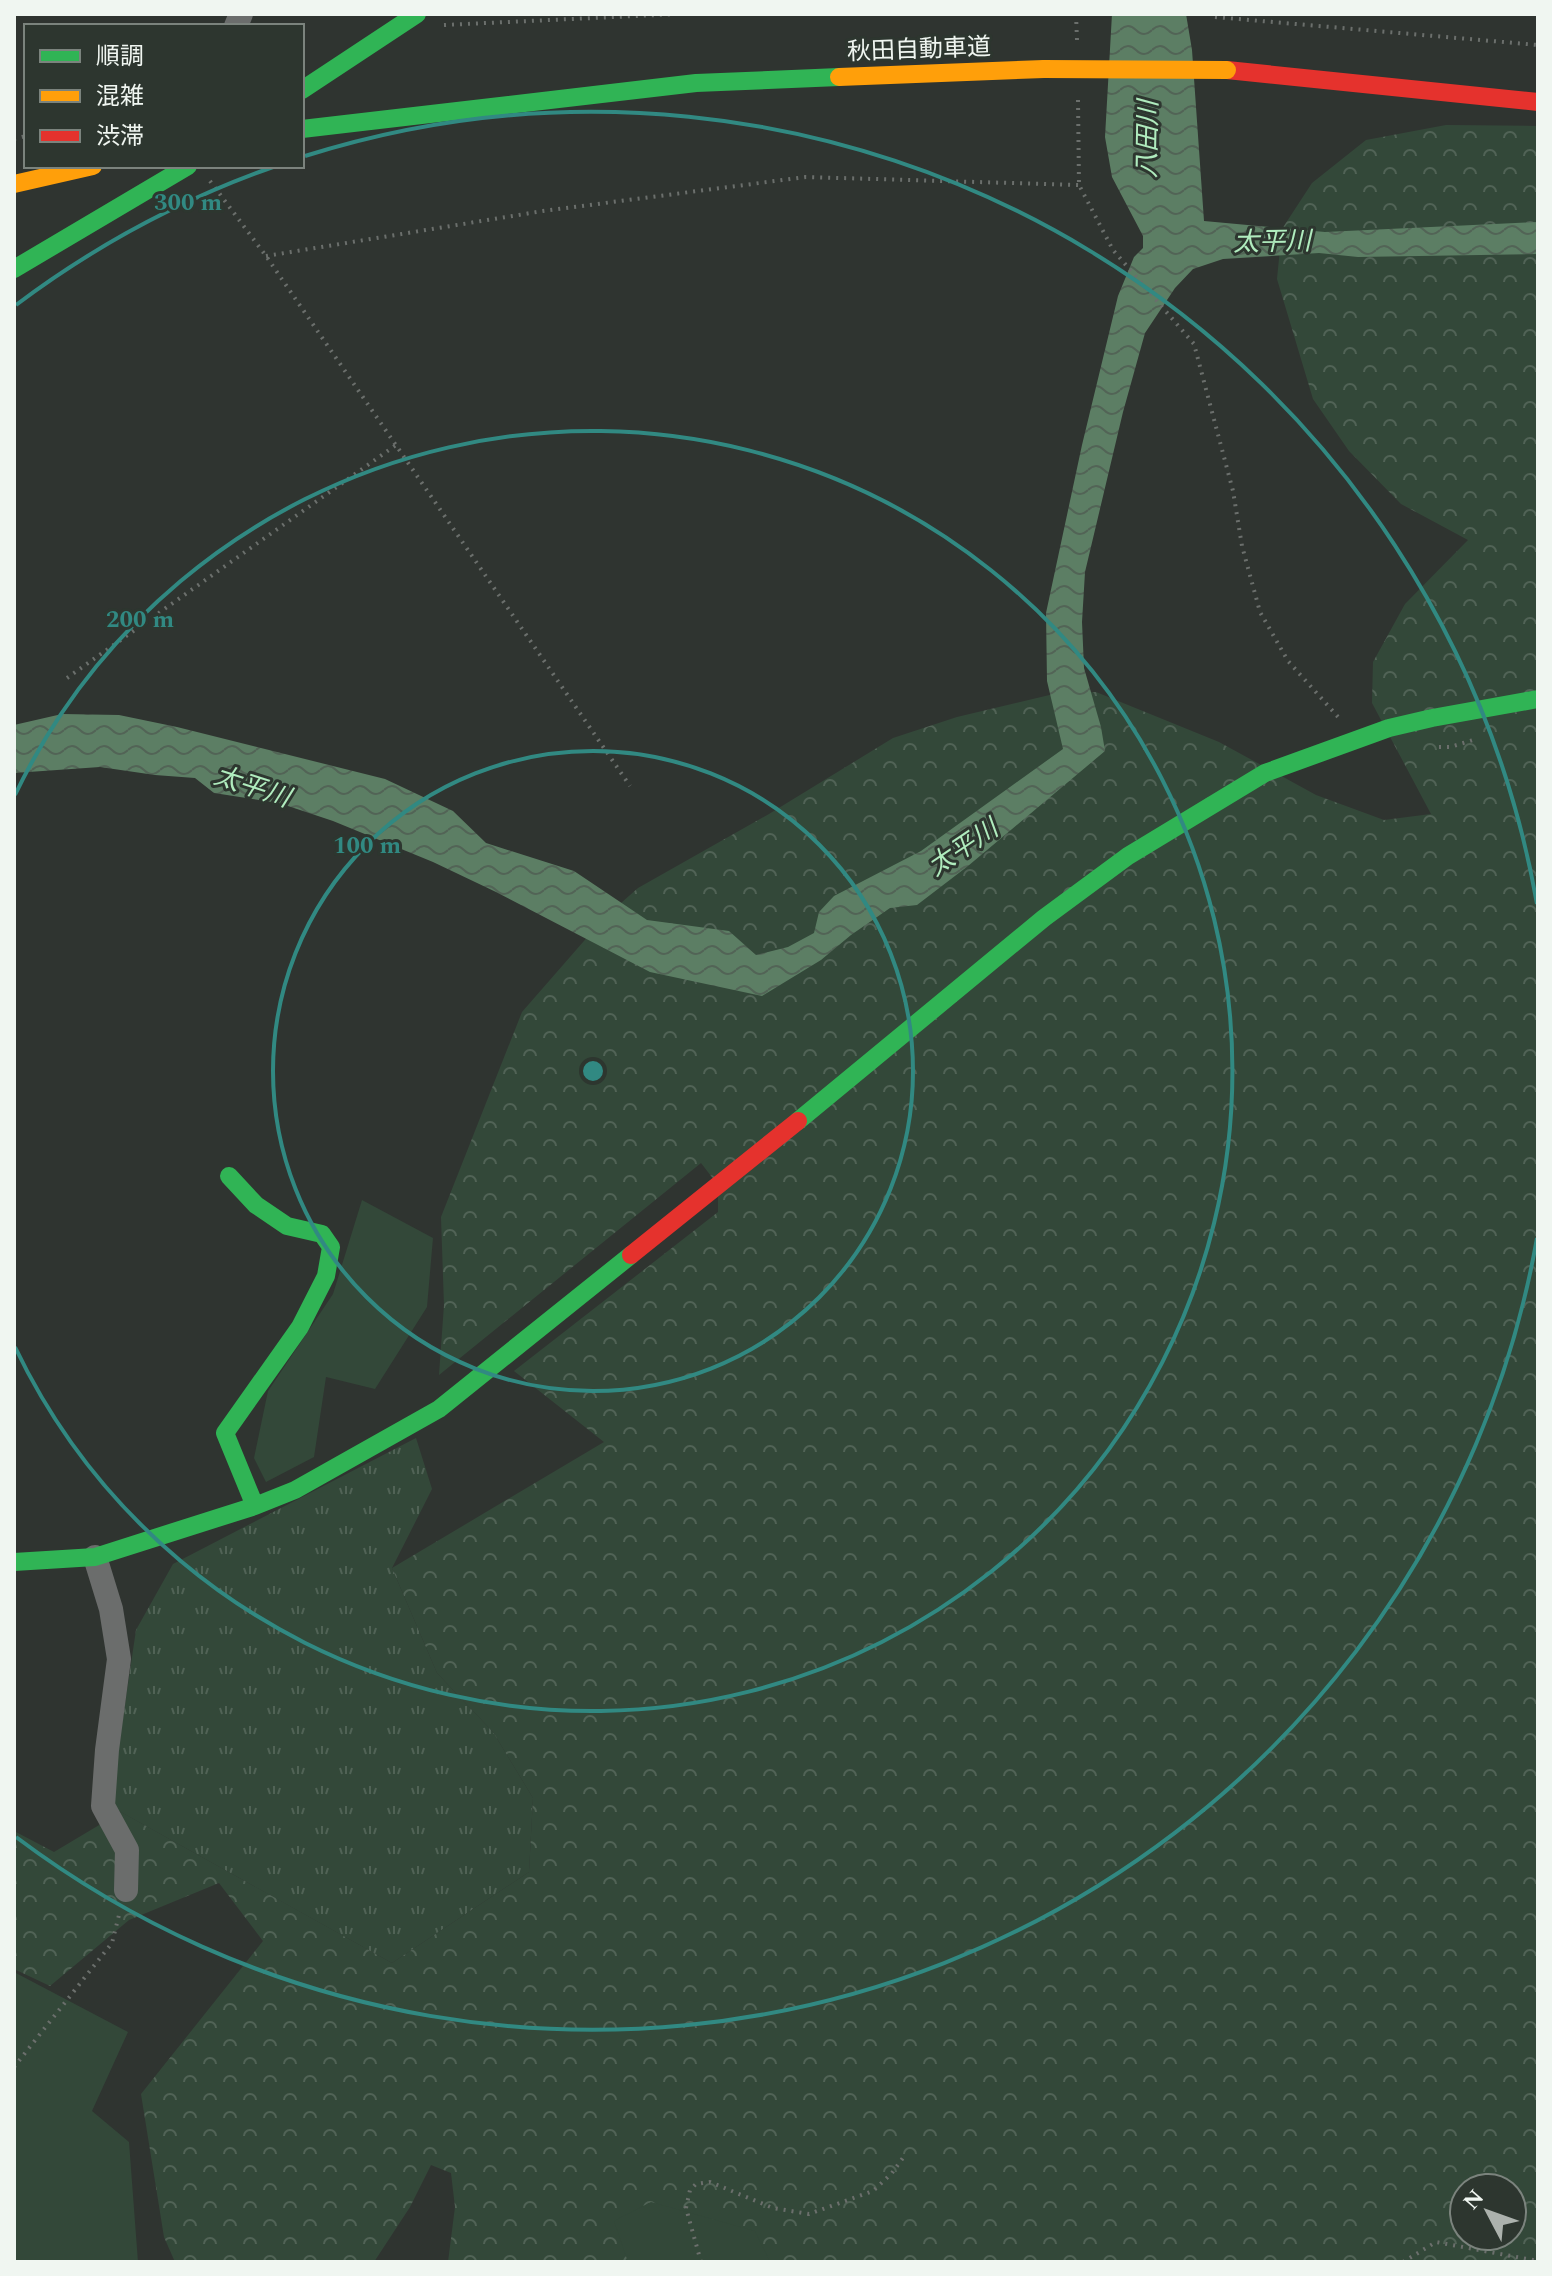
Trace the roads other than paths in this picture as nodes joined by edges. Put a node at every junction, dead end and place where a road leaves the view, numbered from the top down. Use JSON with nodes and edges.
{"nodes":[{"id":1,"x":417,"y":14,"type":"edge"},
{"id":2,"x":304,"y":89,"type":"edge"},
{"id":3,"x":1538,"y":102,"type":"edge"},
{"id":4,"x":304,"y":129,"type":"edge"},
{"id":5,"x":84,"y":168,"type":"edge"},
{"id":6,"x":185,"y":168,"type":"edge"},
{"id":7,"x":14,"y":184,"type":"edge"},
{"id":8,"x":14,"y":269,"type":"edge"},
{"id":9,"x":1538,"y":699,"type":"edge"},
{"id":10,"x":229,"y":1176,"type":"dead end"},
{"id":11,"x":255,"y":1506,"type":"junction"},
{"id":12,"x":95,"y":1557,"type":"junction"},
{"id":13,"x":14,"y":1562,"type":"edge"},
{"id":14,"x":126,"y":1890,"type":"road end"}],
"edges":[{"from":1,"to":2,"type":"main road"},
{"from":3,"to":4,"type":"main road","name":"秋田自動車道","bridge":true},
{"from":5,"to":7,"type":"main road"},
{"from":6,"to":8,"type":"main road"},
{"from":9,"to":11,"type":"main road"},
{"from":10,"to":11,"type":"main road"},
{"from":11,"to":12,"type":"main road"},
{"from":12,"to":13,"type":"main road"},
{"from":12,"to":14,"type":"street"}]}
